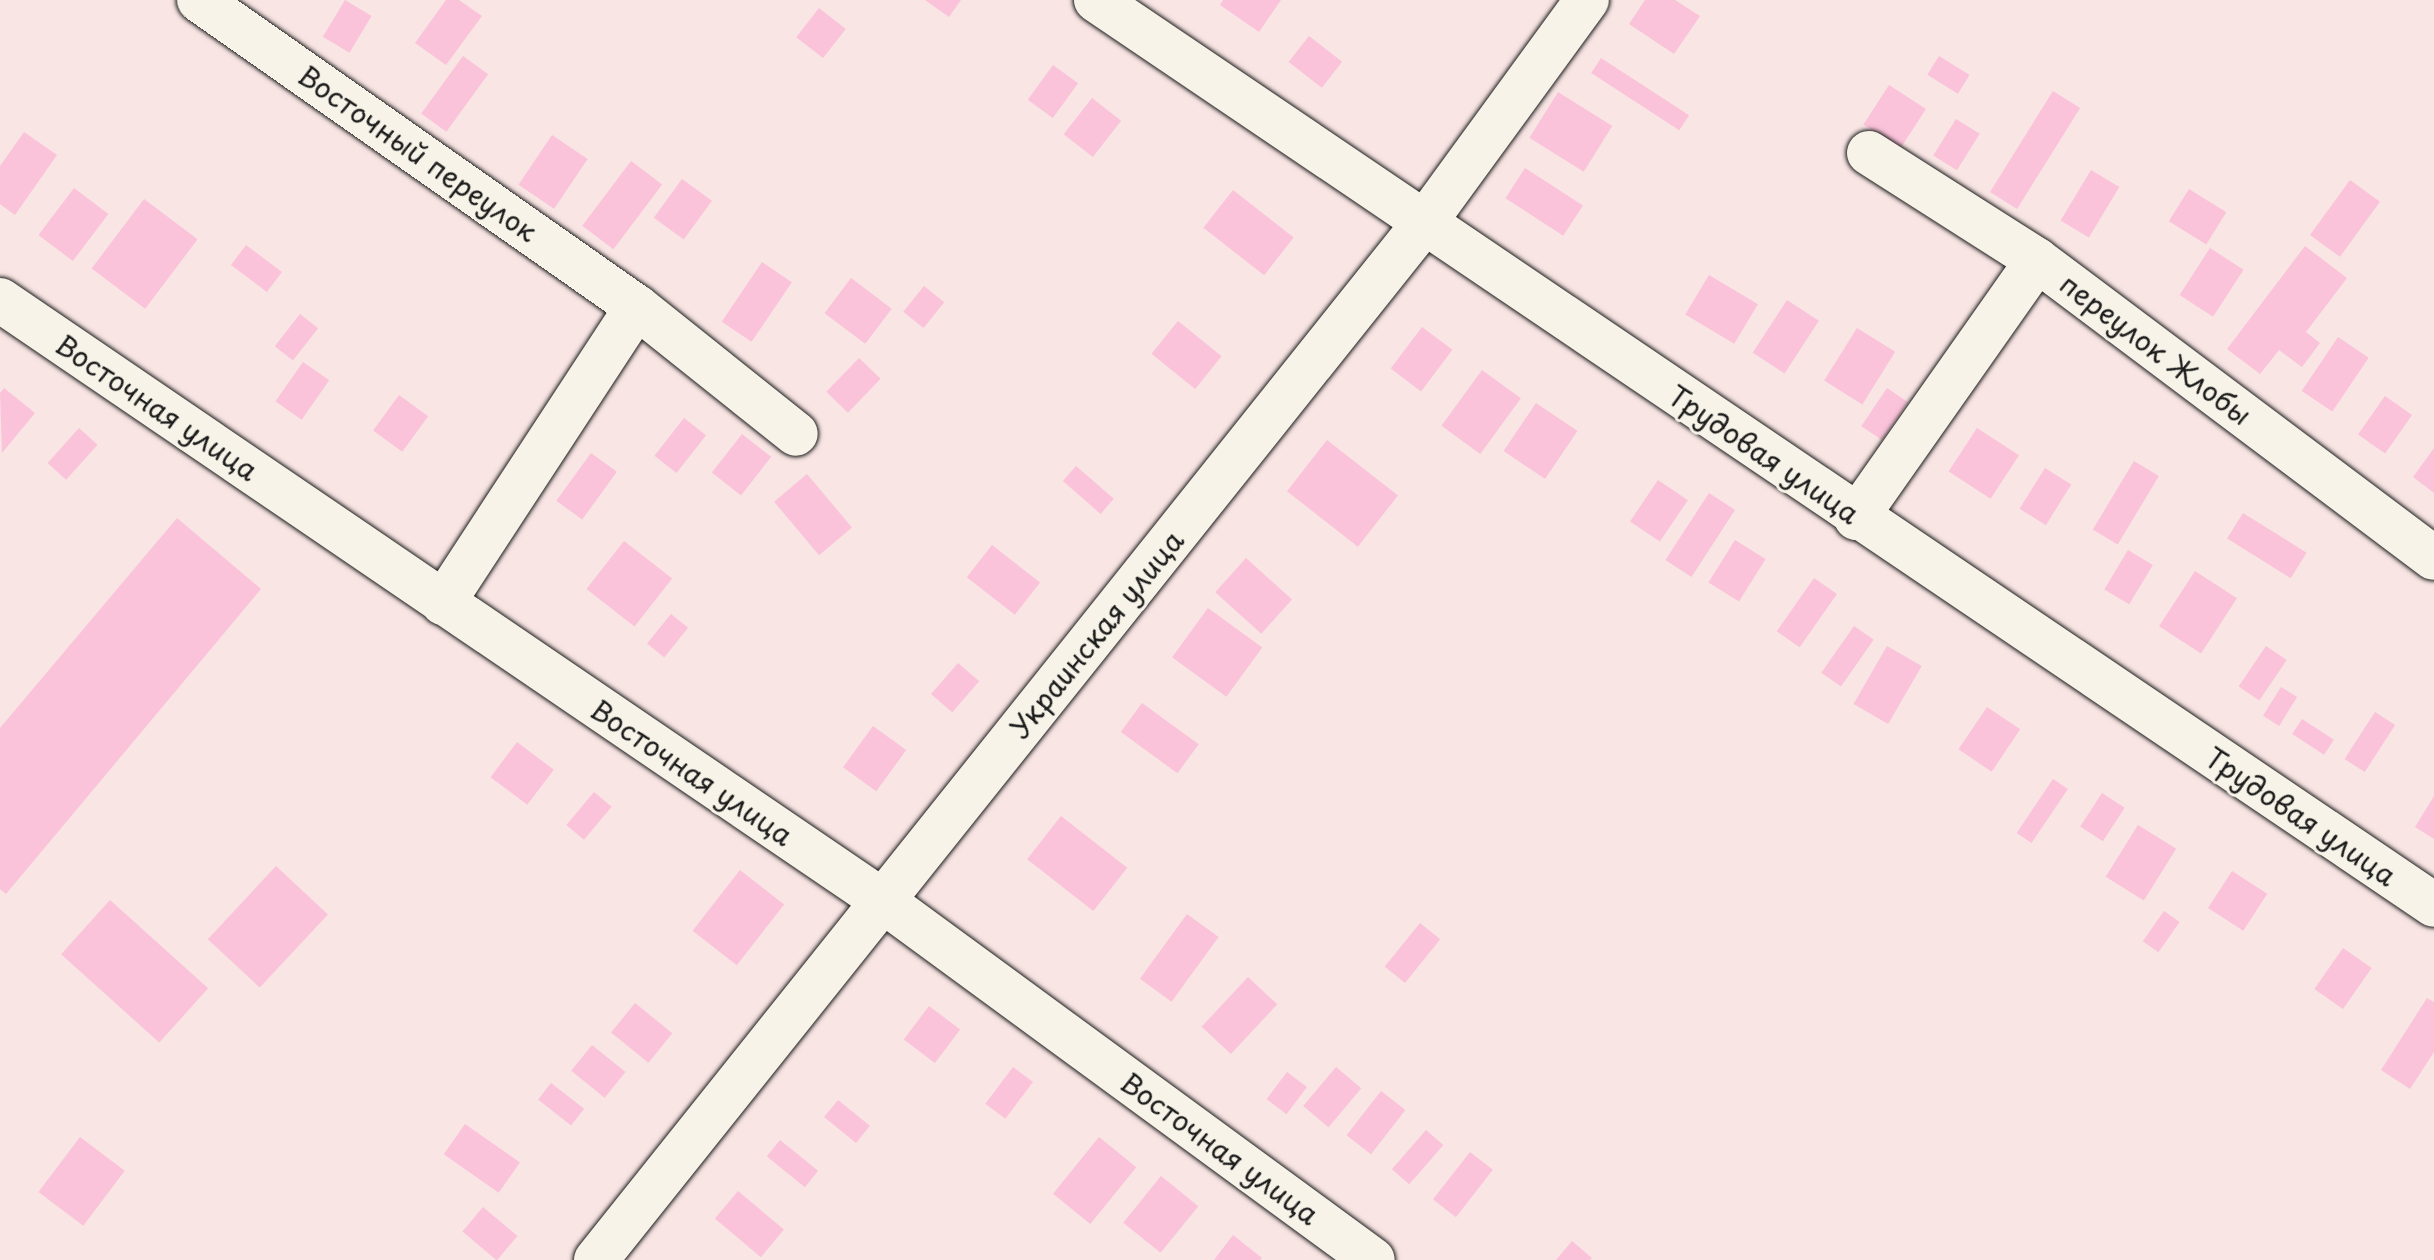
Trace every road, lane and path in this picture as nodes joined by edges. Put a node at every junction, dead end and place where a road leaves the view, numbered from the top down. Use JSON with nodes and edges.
{"nodes":[{"id":1,"x":199,"y":0,"type":"edge"},
{"id":2,"x":1096,"y":0,"type":"edge"},
{"id":3,"x":1587,"y":0,"type":"edge"},
{"id":4,"x":1869,"y":153,"type":"dead end"},
{"id":5,"x":1425,"y":222,"type":"junction"},
{"id":6,"x":2037,"y":260,"type":"junction"},
{"id":7,"x":0,"y":300,"type":"edge"},
{"id":8,"x":637,"y":307,"type":"junction"},
{"id":9,"x":796,"y":434,"type":"dead end"},
{"id":10,"x":1856,"y":518,"type":"junction"},
{"id":11,"x":2434,"y":558,"type":"edge"},
{"id":12,"x":443,"y":603,"type":"junction"},
{"id":13,"x":883,"y":901,"type":"junction"},
{"id":14,"x":2434,"y":905,"type":"edge"},
{"id":15,"x":596,"y":1260,"type":"edge"},
{"id":16,"x":1373,"y":1260,"type":"edge"}],
"edges":[{"from":1,"to":8,"type":"street","name":"Восточный переулок"},
{"from":2,"to":5,"type":"street","name":"Трудовая улица"},
{"from":3,"to":5,"type":"street","name":"Украинская улица"},
{"from":4,"to":6,"type":"street","name":"переулок Жлобы"},
{"from":5,"to":10,"type":"street","name":"Трудовая улица"},
{"from":5,"to":13,"type":"street","name":"Украинская улица"},
{"from":6,"to":10,"type":"street"},
{"from":6,"to":11,"type":"street","name":"переулок Жлобы"},
{"from":7,"to":12,"type":"street","name":"Восточная улица"},
{"from":8,"to":9,"type":"street","name":"Восточный переулок"},
{"from":8,"to":12,"type":"street"},
{"from":10,"to":14,"type":"street","name":"Трудовая улица"},
{"from":12,"to":13,"type":"street","name":"Восточная улица"},
{"from":13,"to":15,"type":"street","name":"Украинская улица"},
{"from":13,"to":16,"type":"street","name":"Восточная улица"}]}
